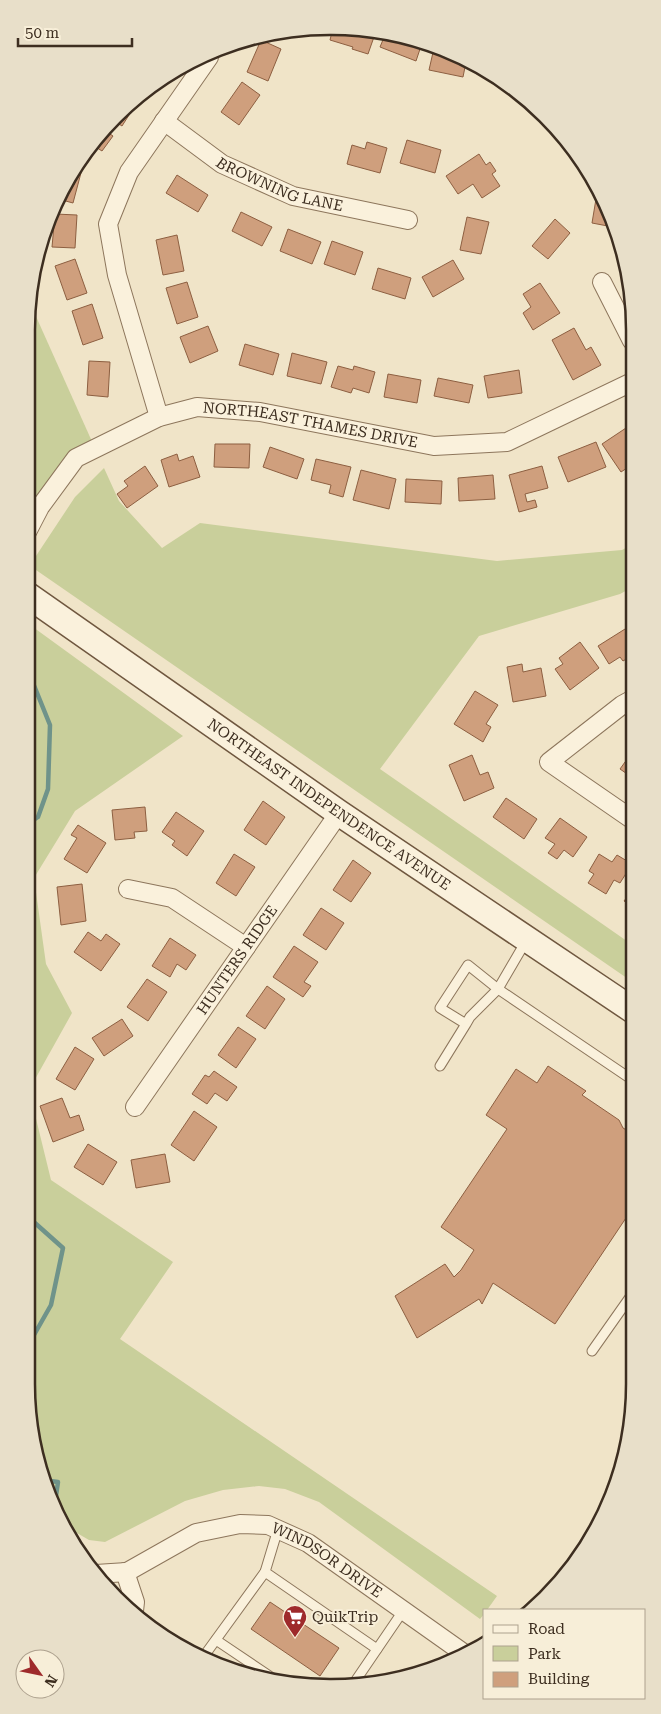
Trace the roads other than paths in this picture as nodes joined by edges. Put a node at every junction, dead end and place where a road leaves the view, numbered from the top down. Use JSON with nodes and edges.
{"nodes":[{"id":1,"x":205,"y":63,"type":"edge"},
{"id":2,"x":164,"y":121,"type":"junction"},
{"id":3,"x":408,"y":220,"type":"dead end"},
{"id":4,"x":602,"y":282,"type":"dead end"},
{"id":5,"x":626,"y":329,"type":"edge"},
{"id":6,"x":626,"y":385,"type":"edge"},
{"id":7,"x":159,"y":417,"type":"junction"},
{"id":8,"x":35,"y":517,"type":"edge"},
{"id":9,"x":35,"y":600,"type":"edge"},
{"id":10,"x":626,"y":703,"type":"edge"},
{"id":11,"x":339,"y":813,"type":"junction"},
{"id":12,"x":626,"y":815,"type":"edge"},
{"id":13,"x":128,"y":889,"type":"dead end"},
{"id":14,"x":527,"y":939,"type":"junction"},
{"id":15,"x":246,"y":947,"type":"junction"},
{"id":16,"x":498,"y":988,"type":"junction"},
{"id":17,"x":626,"y":1006,"type":"edge"},
{"id":18,"x":466,"y":1024,"type":"junction"},
{"id":19,"x":440,"y":1066,"type":"dead end"},
{"id":20,"x":626,"y":1076,"type":"edge"},
{"id":21,"x":135,"y":1107,"type":"dead end"},
{"id":22,"x":626,"y":1302,"type":"edge"},
{"id":23,"x":592,"y":1351,"type":"dead end"},
{"id":24,"x":278,"y":1529,"type":"junction"},
{"id":25,"x":125,"y":1572,"type":"junction"},
{"id":26,"x":265,"y":1572,"type":"junction"},
{"id":27,"x":104,"y":1573,"type":"edge"},
{"id":28,"x":134,"y":1604,"type":"edge"},
{"id":29,"x":403,"y":1611,"type":"junction"},
{"id":30,"x":216,"y":1640,"type":"junction"},
{"id":31,"x":377,"y":1649,"type":"junction"},
{"id":32,"x":459,"y":1650,"type":"edge"},
{"id":33,"x":207,"y":1652,"type":"edge"},
{"id":34,"x":260,"y":1670,"type":"edge"},
{"id":35,"x":358,"y":1677,"type":"edge"}],
"edges":[{"from":1,"to":2,"type":"street"},
{"from":2,"to":3,"type":"street","name":"BROWNING LANE"},
{"from":2,"to":7,"type":"street"},
{"from":4,"to":5,"type":"street"},
{"from":6,"to":7,"type":"street","name":"NORTHEAST THAMES DRIVE"},
{"from":7,"to":8,"type":"street","name":"NORTHEAST THAMES DRIVE"},
{"from":9,"to":11,"type":"street","name":"NORTHEAST INDEPENDENCE AVENUE"},
{"from":10,"to":12,"type":"street"},
{"from":11,"to":14,"type":"street","name":"NORTHEAST INDEPENDENCE AVENUE"},
{"from":11,"to":15,"type":"street","name":"HUNTERS RIDGE"},
{"from":13,"to":15,"type":"street"},
{"from":14,"to":16,"type":"lane"},
{"from":14,"to":17,"type":"street","name":"NORTHEAST INDEPENDENCE AVENUE"},
{"from":15,"to":21,"type":"street","name":"HUNTERS RIDGE"},
{"from":16,"to":18,"type":"lane"},
{"from":16,"to":18,"type":"lane"},
{"from":16,"to":20,"type":"lane"},
{"from":18,"to":19,"type":"lane"},
{"from":22,"to":23,"type":"lane"},
{"from":24,"to":25,"type":"street","name":"WINDSOR DRIVE"},
{"from":24,"to":26,"type":"lane"},
{"from":24,"to":29,"type":"street","name":"WINDSOR DRIVE"},
{"from":25,"to":27,"type":"street","name":"WINDSOR DRIVE"},
{"from":25,"to":28,"type":"street"},
{"from":26,"to":30,"type":"lane"},
{"from":26,"to":31,"type":"lane"},
{"from":29,"to":31,"type":"lane"},
{"from":29,"to":32,"type":"street","name":"WINDSOR DRIVE"},
{"from":30,"to":33,"type":"lane"},
{"from":30,"to":34,"type":"lane"},
{"from":31,"to":35,"type":"lane"}]}
